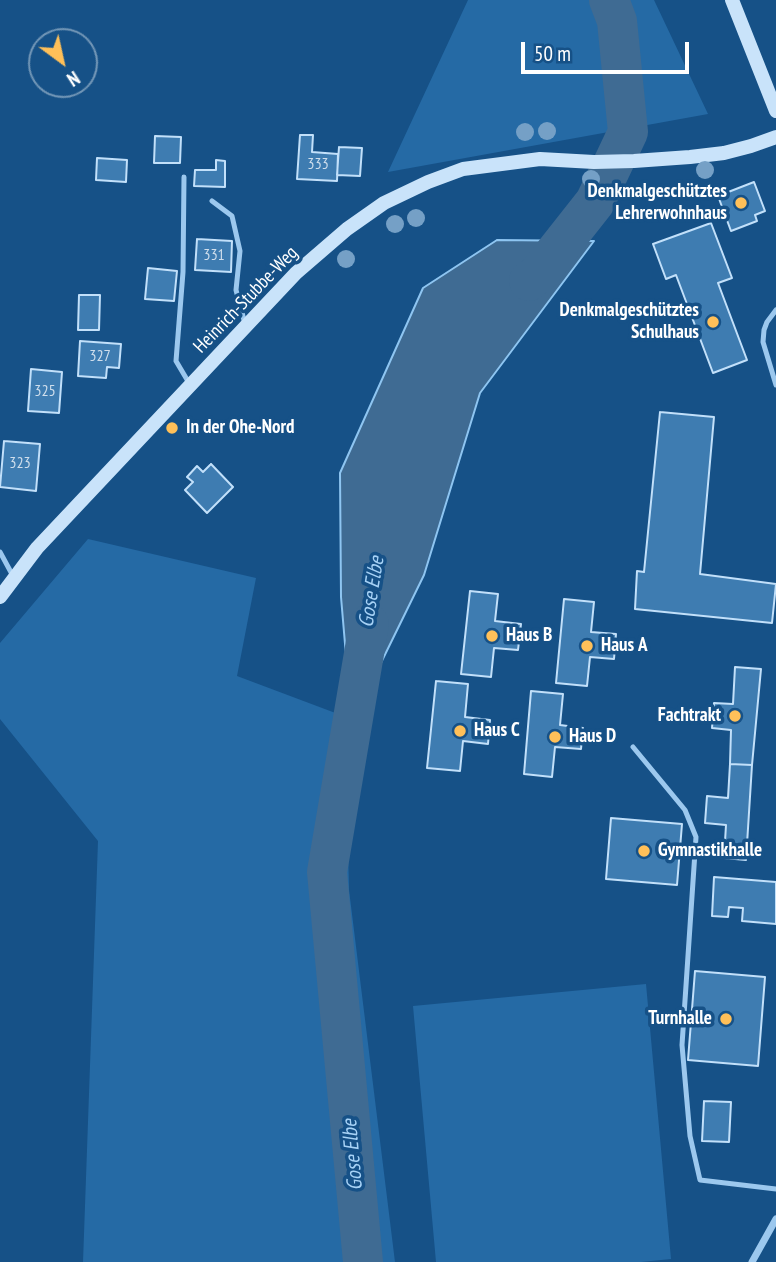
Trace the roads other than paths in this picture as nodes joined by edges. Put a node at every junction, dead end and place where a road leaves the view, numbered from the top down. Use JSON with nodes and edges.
{"nodes":[{"id":1,"x":732,"y":0,"type":"edge"},
{"id":2,"x":776,"y":111,"type":"edge"},
{"id":3,"x":776,"y":137,"type":"edge"},
{"id":4,"x":184,"y":177,"type":"dead end"},
{"id":5,"x":212,"y":201,"type":"dead end"},
{"id":6,"x":776,"y":310,"type":"edge"},
{"id":7,"x":245,"y":327,"type":"junction"},
{"id":8,"x":776,"y":385,"type":"edge"},
{"id":9,"x":190,"y":386,"type":"junction"},
{"id":10,"x":0,"y":552,"type":"edge"},
{"id":11,"x":14,"y":579,"type":"junction"},
{"id":12,"x":0,"y":597,"type":"edge"},
{"id":13,"x":633,"y":747,"type":"dead end"},
{"id":14,"x":776,"y":1189,"type":"edge"},
{"id":15,"x":776,"y":1219,"type":"edge"},
{"id":16,"x":752,"y":1262,"type":"edge"}],
"edges":[{"from":1,"to":2,"type":"main road"},
{"from":3,"to":7,"type":"main road","name":"Heinrich-Stubbe-Weg"},
{"from":4,"to":9,"type":"lane"},
{"from":5,"to":7,"type":"lane"},
{"from":6,"to":8,"type":"lane"},
{"from":7,"to":9,"type":"main road","name":"Heinrich-Stubbe-Weg"},
{"from":9,"to":11,"type":"main road","name":"Heinrich-Stubbe-Weg"},
{"from":10,"to":11,"type":"lane"},
{"from":11,"to":12,"type":"main road","name":"Heinrich-Stubbe-Weg"},
{"from":13,"to":14,"type":"lane"},
{"from":15,"to":16,"type":"street"}]}
